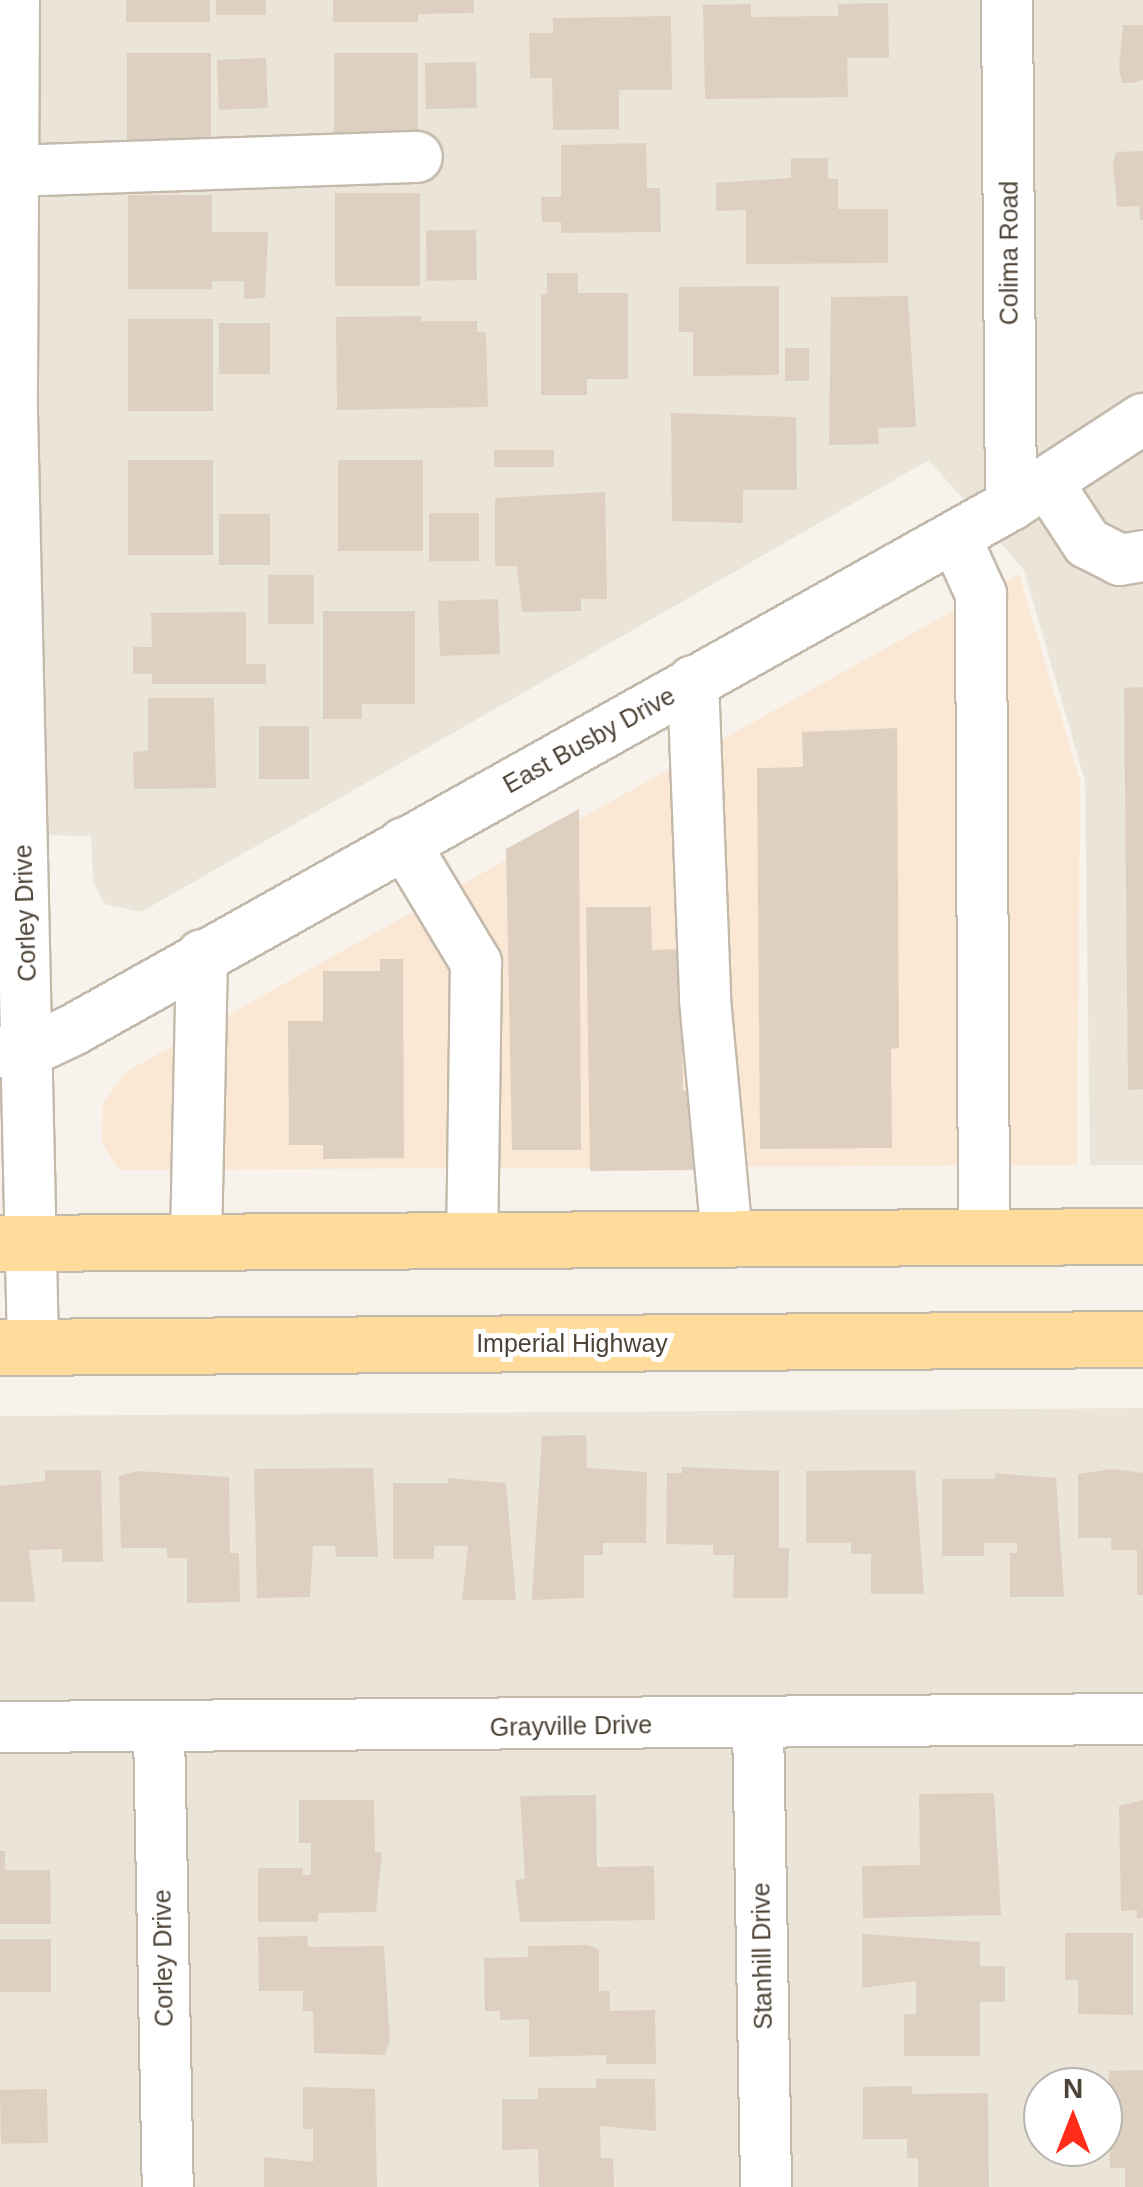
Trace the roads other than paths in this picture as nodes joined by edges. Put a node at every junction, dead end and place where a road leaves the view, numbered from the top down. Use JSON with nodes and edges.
{"nodes":[{"id":1,"x":14,"y":0,"type":"edge"},
{"id":2,"x":1007,"y":0,"type":"edge"},
{"id":3,"x":417,"y":158,"type":"dead end"},
{"id":4,"x":13,"y":171,"type":"junction"},
{"id":5,"x":6,"y":413,"type":"edge"},
{"id":6,"x":1143,"y":420,"type":"edge"},
{"id":7,"x":1029,"y":494,"type":"junction"},
{"id":8,"x":955,"y":537,"type":"junction"},
{"id":9,"x":1143,"y":556,"type":"edge"},
{"id":10,"x":693,"y":681,"type":"junction"},
{"id":11,"x":404,"y":843,"type":"junction"},
{"id":12,"x":202,"y":955,"type":"junction"},
{"id":13,"x":14,"y":1052,"type":"edge"},
{"id":14,"x":1143,"y":1236,"type":"edge"},
{"id":15,"x":984,"y":1237,"type":"junction"},
{"id":16,"x":727,"y":1239,"type":"junction"},
{"id":17,"x":472,"y":1240,"type":"junction"},
{"id":18,"x":196,"y":1242,"type":"junction"},
{"id":19,"x":16,"y":1243,"type":"edge"},
{"id":20,"x":1143,"y":1339,"type":"edge"},
{"id":21,"x":16,"y":1347,"type":"edge"},
{"id":22,"x":1143,"y":1719,"type":"edge"},
{"id":23,"x":758,"y":1724,"type":"junction"},
{"id":24,"x":0,"y":1727,"type":"edge"},
{"id":25,"x":159,"y":1730,"type":"junction"},
{"id":26,"x":168,"y":2187,"type":"edge"},
{"id":27,"x":766,"y":2187,"type":"edge"}],
"edges":[{"from":1,"to":4,"type":"street","name":"Corley Drive"},
{"from":2,"to":7,"type":"street","name":"Colima Road"},
{"from":3,"to":4,"type":"street"},
{"from":4,"to":5,"type":"street","name":"Corley Drive"},
{"from":5,"to":13,"type":"street","name":"Corley Drive"},
{"from":6,"to":7,"type":"street","name":"East Busby Drive"},
{"from":7,"to":8,"type":"street","name":"East Busby Drive"},
{"from":7,"to":9,"type":"street"},
{"from":8,"to":10,"type":"street","name":"East Busby Drive"},
{"from":8,"to":15,"type":"street"},
{"from":10,"to":11,"type":"street","name":"East Busby Drive"},
{"from":10,"to":16,"type":"street"},
{"from":11,"to":12,"type":"street","name":"East Busby Drive"},
{"from":11,"to":17,"type":"street"},
{"from":12,"to":13,"type":"street","name":"East Busby Drive"},
{"from":12,"to":18,"type":"street"},
{"from":13,"to":19,"type":"street","name":"Corley Drive"},
{"from":14,"to":15,"type":"main road"},
{"from":15,"to":16,"type":"main road"},
{"from":16,"to":17,"type":"main road"},
{"from":17,"to":18,"type":"main road"},
{"from":18,"to":19,"type":"main road"},
{"from":19,"to":21,"type":"street","name":"Corley Drive"},
{"from":20,"to":21,"type":"main road","name":"Imperial Highway"},
{"from":22,"to":23,"type":"street","name":"Grayville Drive"},
{"from":23,"to":25,"type":"street","name":"Grayville Drive"},
{"from":23,"to":27,"type":"street","name":"Stanhill Drive"},
{"from":24,"to":25,"type":"street","name":"Grayville Drive"},
{"from":25,"to":26,"type":"street","name":"Corley Drive"}]}
